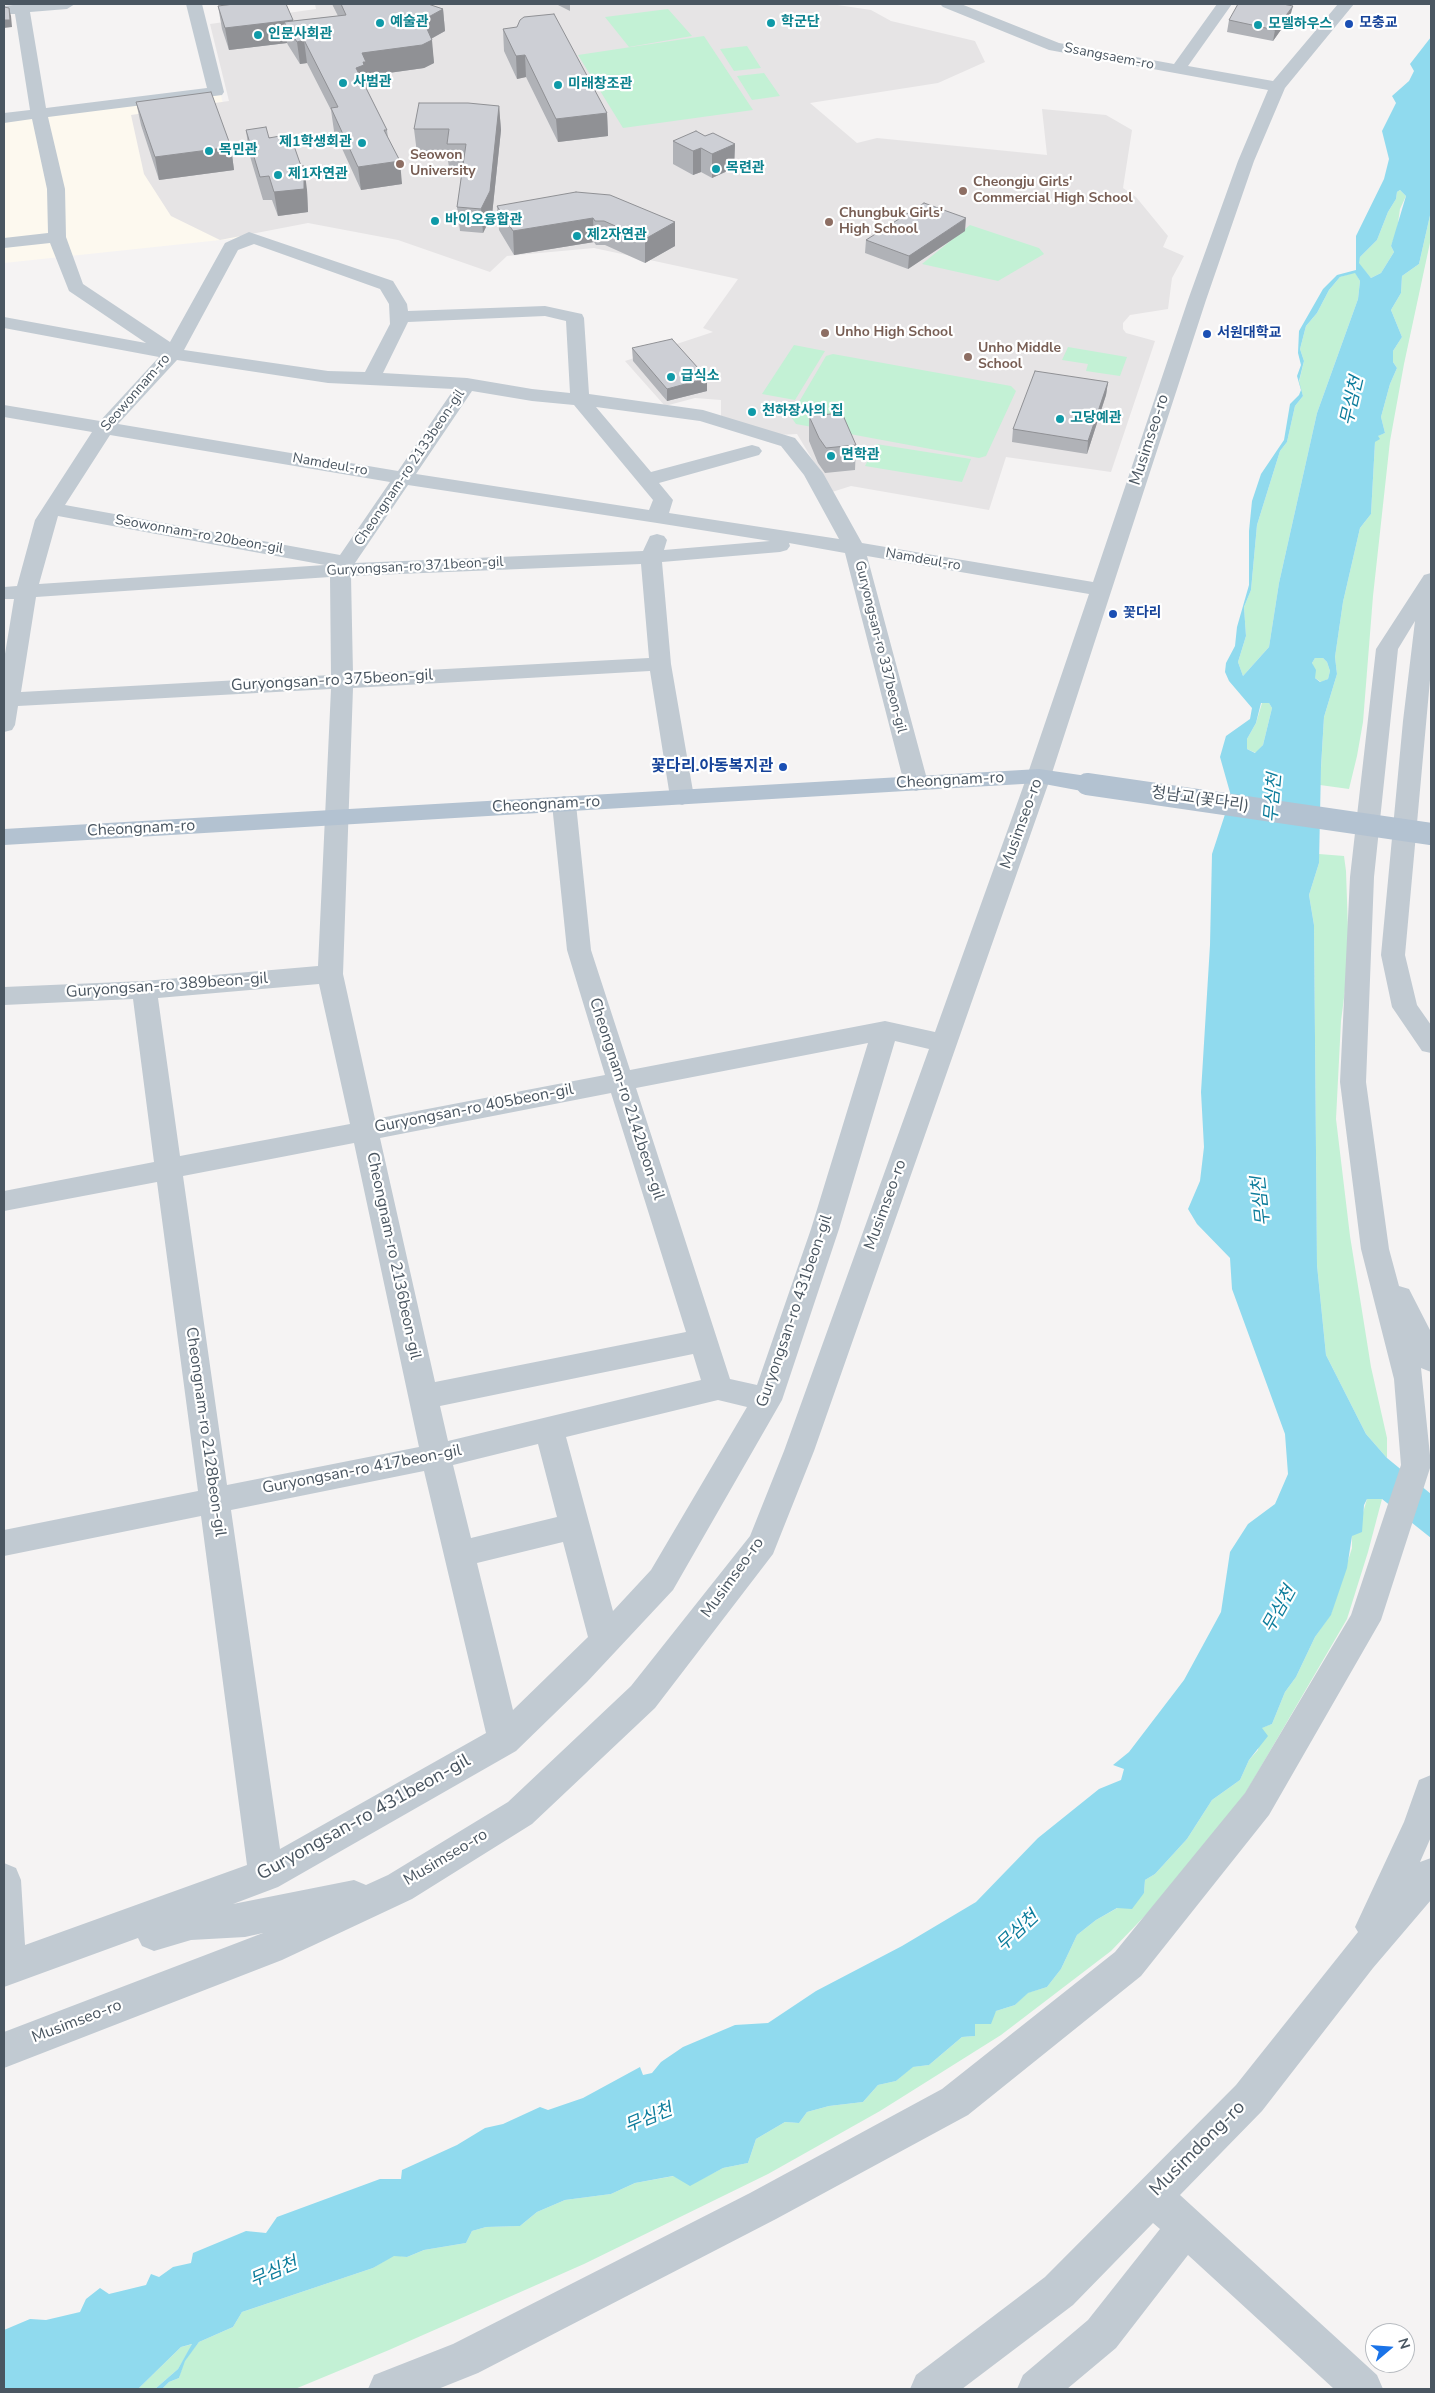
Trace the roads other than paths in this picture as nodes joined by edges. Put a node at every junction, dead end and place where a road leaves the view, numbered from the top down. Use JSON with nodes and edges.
{"nodes":[{"id":1,"x":67,"y":4,"type":"edge"},
{"id":2,"x":194,"y":4,"type":"edge"},
{"id":3,"x":948,"y":4,"type":"edge"},
{"id":4,"x":1225,"y":4,"type":"edge"},
{"id":5,"x":1346,"y":4,"type":"edge"},
{"id":6,"x":22,"y":9,"type":"junction"},
{"id":7,"x":4,"y":11,"type":"edge"},
{"id":8,"x":1177,"y":70,"type":"junction"},
{"id":9,"x":1277,"y":87,"type":"junction"},
{"id":10,"x":39,"y":113,"type":"junction"},
{"id":11,"x":4,"y":118,"type":"edge"},
{"id":12,"x":57,"y":237,"type":"junction"},
{"id":13,"x":4,"y":243,"type":"edge"},
{"id":14,"x":399,"y":317,"type":"junction"},
{"id":15,"x":4,"y":323,"type":"edge"},
{"id":16,"x":174,"y":353,"type":"junction"},
{"id":17,"x":371,"y":378,"type":"junction"},
{"id":18,"x":467,"y":384,"type":"junction"},
{"id":19,"x":580,"y":400,"type":"junction"},
{"id":20,"x":4,"y":410,"type":"edge"},
{"id":21,"x":106,"y":427,"type":"junction"},
{"id":22,"x":752,"y":451,"type":"dead end"},
{"id":23,"x":404,"y":478,"type":"junction"},
{"id":24,"x":646,"y":480,"type":"junction"},
{"id":25,"x":52,"y":509,"type":"junction"},
{"id":26,"x":661,"y":517,"type":"junction"},
{"id":27,"x":826,"y":542,"type":"junction"},
{"id":28,"x":854,"y":548,"type":"junction"},
{"id":29,"x":651,"y":557,"type":"junction"},
{"id":30,"x":343,"y":566,"type":"junction"},
{"id":31,"x":1431,"y":577,"type":"edge"},
{"id":32,"x":1100,"y":590,"type":"junction"},
{"id":33,"x":26,"y":592,"type":"junction"},
{"id":34,"x":4,"y":593,"type":"edge"},
{"id":35,"x":660,"y":664,"type":"junction"},
{"id":36,"x":342,"y":680,"type":"junction"},
{"id":37,"x":6,"y":700,"type":"edge"},
{"id":38,"x":4,"y":725,"type":"edge"},
{"id":39,"x":1039,"y":776,"type":"junction"},
{"id":40,"x":916,"y":783,"type":"junction"},
{"id":41,"x":1087,"y":784,"type":"joint"},
{"id":42,"x":682,"y":797,"type":"junction"},
{"id":43,"x":564,"y":804,"type":"junction"},
{"id":44,"x":336,"y":818,"type":"junction"},
{"id":45,"x":1431,"y":834,"type":"edge"},
{"id":46,"x":4,"y":837,"type":"edge"},
{"id":47,"x":330,"y":974,"type":"junction"},
{"id":48,"x":144,"y":990,"type":"junction"},
{"id":49,"x":4,"y":996,"type":"edge"},
{"id":50,"x":885,"y":1030,"type":"junction"},
{"id":51,"x":944,"y":1043,"type":"junction"},
{"id":52,"x":1431,"y":1044,"type":"edge"},
{"id":53,"x":619,"y":1081,"type":"junction"},
{"id":54,"x":366,"y":1130,"type":"junction"},
{"id":55,"x":170,"y":1170,"type":"junction"},
{"id":56,"x":4,"y":1201,"type":"edge"},
{"id":57,"x":1375,"y":1249,"type":"junction"},
{"id":58,"x":703,"y":1340,"type":"junction"},
{"id":59,"x":1431,"y":1360,"type":"edge"},
{"id":60,"x":718,"y":1388,"type":"junction"},
{"id":61,"x":423,"y":1398,"type":"junction"},
{"id":62,"x":767,"y":1400,"type":"junction"},
{"id":63,"x":549,"y":1429,"type":"junction"},
{"id":64,"x":436,"y":1456,"type":"junction"},
{"id":65,"x":214,"y":1500,"type":"junction"},
{"id":66,"x":575,"y":1526,"type":"junction"},
{"id":67,"x":4,"y":1543,"type":"edge"},
{"id":68,"x":459,"y":1554,"type":"junction"},
{"id":69,"x":605,"y":1641,"type":"junction"},
{"id":70,"x":504,"y":1740,"type":"junction"},
{"id":71,"x":1431,"y":1791,"type":"edge"},
{"id":72,"x":1431,"y":1874,"type":"edge"},
{"id":73,"x":266,"y":1875,"type":"junction"},
{"id":74,"x":4,"y":1880,"type":"edge"},
{"id":75,"x":400,"y":1887,"type":"junction"},
{"id":76,"x":57,"y":1952,"type":"junction"},
{"id":77,"x":1360,"y":1956,"type":"junction"},
{"id":78,"x":6,"y":1969,"type":"edge"},
{"id":79,"x":4,"y":2050,"type":"edge"},
{"id":80,"x":1152,"y":2196,"type":"junction"},
{"id":81,"x":1186,"y":2227,"type":"junction"},
{"id":82,"x":388,"y":2389,"type":"edge"},
{"id":83,"x":930,"y":2389,"type":"edge"},
{"id":84,"x":1037,"y":2389,"type":"edge"},
{"id":85,"x":1363,"y":2389,"type":"edge"}],
"edges":[{"from":1,"to":6,"type":"street"},
{"from":2,"to":10,"type":"street"},
{"from":3,"to":8,"type":"street","name":"Ssangsaem-ro"},
{"from":4,"to":8,"type":"street"},
{"from":5,"to":9,"type":"street","name":"Musimseo-ro"},
{"from":6,"to":7,"type":"street"},
{"from":6,"to":10,"type":"street","name":"Seowonnam-ro"},
{"from":8,"to":9,"type":"street","name":"Ssangsaem-ro"},
{"from":9,"to":32,"type":"street","name":"Musimseo-ro"},
{"from":10,"to":11,"type":"street"},
{"from":10,"to":12,"type":"street","name":"Seowonnam-ro"},
{"from":12,"to":13,"type":"street"},
{"from":12,"to":16,"type":"street","name":"Seowonnam-ro"},
{"from":14,"to":16,"type":"street"},
{"from":14,"to":17,"type":"street"},
{"from":14,"to":19,"type":"street"},
{"from":15,"to":16,"type":"street","name":"Guryongsan-ro 337beon-gil"},
{"from":16,"to":17,"type":"street","name":"Guryongsan-ro 337beon-gil"},
{"from":16,"to":21,"type":"street","name":"Seowonnam-ro"},
{"from":17,"to":18,"type":"street","name":"Guryongsan-ro 337beon-gil"},
{"from":18,"to":19,"type":"street","name":"Guryongsan-ro 337beon-gil"},
{"from":18,"to":23,"type":"street","name":"Cheongnam-ro 2133beon-gil"},
{"from":19,"to":24,"type":"street"},
{"from":19,"to":28,"type":"street","name":"Guryongsan-ro 337beon-gil"},
{"from":20,"to":21,"type":"street","name":"Namdeul-ro"},
{"from":21,"to":23,"type":"street","name":"Namdeul-ro"},
{"from":21,"to":25,"type":"street","name":"Seowonnam-ro"},
{"from":22,"to":24,"type":"street"},
{"from":23,"to":26,"type":"street","name":"Namdeul-ro"},
{"from":23,"to":30,"type":"street","name":"Cheongnam-ro 2133beon-gil"},
{"from":24,"to":26,"type":"street"},
{"from":25,"to":30,"type":"street","name":"Seowonnam-ro 20beon-gil"},
{"from":25,"to":33,"type":"street","name":"Seowonnam-ro"},
{"from":26,"to":27,"type":"street","name":"Namdeul-ro"},
{"from":26,"to":29,"type":"street"},
{"from":27,"to":28,"type":"street","name":"Namdeul-ro"},
{"from":27,"to":29,"type":"street","name":"Guryongsan-ro 371beon-gil"},
{"from":28,"to":32,"type":"street","name":"Namdeul-ro"},
{"from":28,"to":40,"type":"street","name":"Guryongsan-ro 337beon-gil"},
{"from":29,"to":30,"type":"street","name":"Guryongsan-ro 371beon-gil"},
{"from":29,"to":35,"type":"street"},
{"from":30,"to":33,"type":"street","name":"Guryongsan-ro 371beon-gil"},
{"from":30,"to":36,"type":"street"},
{"from":31,"to":52,"type":"street"},
{"from":31,"to":57,"type":"street"},
{"from":32,"to":39,"type":"street","name":"Musimseo-ro"},
{"from":33,"to":34,"type":"street","name":"Guryongsan-ro 371beon-gil"},
{"from":33,"to":37,"type":"street","name":"Seowonnam-ro"},
{"from":35,"to":36,"type":"street","name":"Guryongsan-ro 375beon-gil"},
{"from":35,"to":42,"type":"street"},
{"from":36,"to":37,"type":"street","name":"Guryongsan-ro 375beon-gil"},
{"from":36,"to":44,"type":"street"},
{"from":37,"to":38,"type":"street","name":"Seowonnam-ro"},
{"from":39,"to":40,"type":"main road","name":"Cheongnam-ro"},
{"from":39,"to":41,"type":"main road","name":"Cheongnam-ro"},
{"from":39,"to":51,"type":"street","name":"Musimseo-ro"},
{"from":40,"to":42,"type":"main road","name":"Cheongnam-ro"},
{"from":41,"to":45,"type":"main road","name":"청남교(꽃다리)","bridge":true},
{"from":42,"to":43,"type":"main road","name":"Cheongnam-ro"},
{"from":43,"to":44,"type":"main road","name":"Cheongnam-ro"},
{"from":43,"to":53,"type":"street","name":"Cheongnam-ro 2142beon-gil"},
{"from":44,"to":46,"type":"main road","name":"Cheongnam-ro"},
{"from":44,"to":47,"type":"street","name":"Cheongnam-ro 2136beon-gil"},
{"from":47,"to":48,"type":"street","name":"Guryongsan-ro 389beon-gil"},
{"from":47,"to":54,"type":"street","name":"Cheongnam-ro 2136beon-gil"},
{"from":48,"to":49,"type":"street","name":"Guryongsan-ro 389beon-gil"},
{"from":48,"to":55,"type":"street","name":"Cheongnam-ro 2128beon-gil"},
{"from":50,"to":51,"type":"street","name":"Guryongsan-ro 405beon-gil"},
{"from":50,"to":53,"type":"street","name":"Guryongsan-ro 405beon-gil"},
{"from":50,"to":62,"type":"street","name":"Guryongsan-ro 431beon-gil"},
{"from":51,"to":75,"type":"street","name":"Musimseo-ro"},
{"from":53,"to":54,"type":"street","name":"Guryongsan-ro 405beon-gil"},
{"from":53,"to":58,"type":"street","name":"Cheongnam-ro 2142beon-gil"},
{"from":54,"to":55,"type":"street","name":"Guryongsan-ro 405beon-gil"},
{"from":54,"to":61,"type":"street","name":"Cheongnam-ro 2136beon-gil"},
{"from":55,"to":56,"type":"street","name":"Guryongsan-ro 405beon-gil"},
{"from":55,"to":65,"type":"street","name":"Cheongnam-ro 2128beon-gil"},
{"from":57,"to":59,"type":"street"},
{"from":57,"to":82,"type":"street"},
{"from":58,"to":60,"type":"street","name":"Cheongnam-ro 2142beon-gil"},
{"from":58,"to":61,"type":"street"},
{"from":60,"to":62,"type":"street"},
{"from":60,"to":63,"type":"street","name":"Guryongsan-ro 417beon-gil"},
{"from":61,"to":64,"type":"street","name":"Cheongnam-ro 2136beon-gil"},
{"from":62,"to":69,"type":"street","name":"Guryongsan-ro 431beon-gil"},
{"from":63,"to":64,"type":"street","name":"Guryongsan-ro 417beon-gil"},
{"from":63,"to":66,"type":"street"},
{"from":64,"to":65,"type":"street","name":"Guryongsan-ro 417beon-gil"},
{"from":64,"to":68,"type":"street","name":"Cheongnam-ro 2136beon-gil"},
{"from":65,"to":67,"type":"street","name":"Guryongsan-ro 417beon-gil"},
{"from":65,"to":73,"type":"street","name":"Cheongnam-ro 2128beon-gil"},
{"from":66,"to":68,"type":"street"},
{"from":66,"to":69,"type":"street"},
{"from":68,"to":70,"type":"street","name":"Cheongnam-ro 2136beon-gil"},
{"from":69,"to":70,"type":"street","name":"Guryongsan-ro 431beon-gil"},
{"from":70,"to":73,"type":"street","name":"Guryongsan-ro 431beon-gil"},
{"from":71,"to":77,"type":"street"},
{"from":72,"to":77,"type":"street","name":"Musimdong-ro"},
{"from":73,"to":76,"type":"street","name":"Guryongsan-ro 431beon-gil"},
{"from":74,"to":78,"type":"street"},
{"from":75,"to":76,"type":"street"},
{"from":75,"to":79,"type":"street","name":"Musimseo-ro"},
{"from":76,"to":78,"type":"street","name":"Guryongsan-ro 431beon-gil"},
{"from":77,"to":80,"type":"street","name":"Musimdong-ro"},
{"from":80,"to":81,"type":"street"},
{"from":80,"to":83,"type":"street","name":"Musimdong-ro"},
{"from":81,"to":84,"type":"street"},
{"from":81,"to":85,"type":"street"}]}
